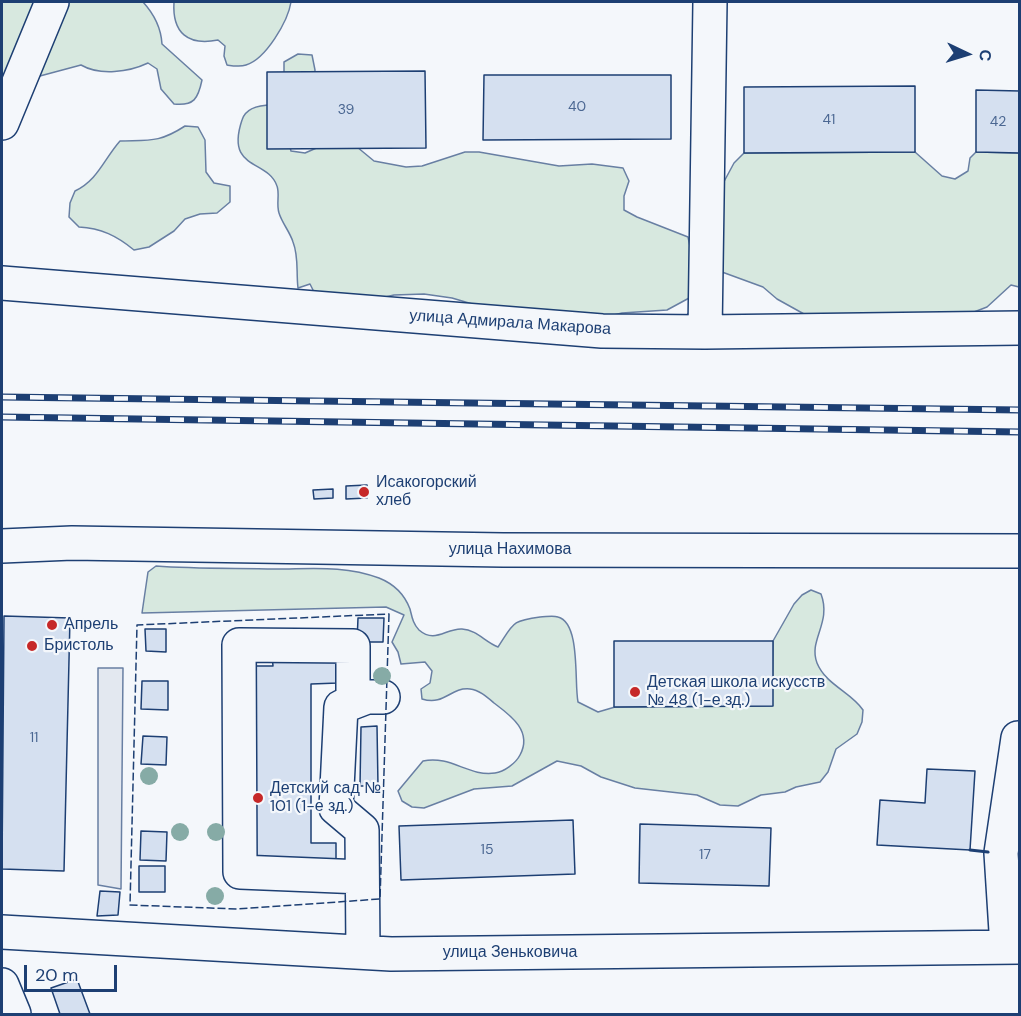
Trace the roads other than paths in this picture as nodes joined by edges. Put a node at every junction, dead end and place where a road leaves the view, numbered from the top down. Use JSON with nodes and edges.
{"nodes":[{"id":1,"x":52,"y":2,"type":"edge"},
{"id":2,"x":710,"y":2,"type":"edge"},
{"id":3,"x":2,"y":123,"type":"edge"},
{"id":4,"x":2,"y":283,"type":"edge"},
{"id":5,"x":1020,"y":328,"type":"edge"},
{"id":6,"x":705,"y":332,"type":"junction"},
{"id":7,"x":2,"y":546,"type":"edge"},
{"id":8,"x":1020,"y":551,"type":"edge"},
{"id":9,"x":1018,"y":738,"type":"edge"},
{"id":10,"x":362,"y":877,"type":"junction"},
{"id":11,"x":2,"y":932,"type":"edge"},
{"id":12,"x":1013,"y":947,"type":"edge"},
{"id":13,"x":363,"y":952,"type":"junction"},
{"id":14,"x":2,"y":985,"type":"edge"},
{"id":15,"x":14,"y":1014,"type":"edge"}],
"edges":[{"from":1,"to":3,"type":"street"},
{"from":2,"to":6,"type":"street"},
{"from":4,"to":6,"type":"street","name":"улица Адмирала Макарова"},
{"from":5,"to":6,"type":"street","name":"улица Адмирала Макарова"},
{"from":7,"to":8,"type":"street","name":"улица Нахимова"},
{"from":9,"to":12,"type":"street"},
{"from":10,"to":10,"type":"street"},
{"from":10,"to":13,"type":"street"},
{"from":11,"to":13,"type":"street","name":"улица Зеньковича"},
{"from":12,"to":13,"type":"street","name":"улица Зеньковича"},
{"from":14,"to":15,"type":"street"}]}
